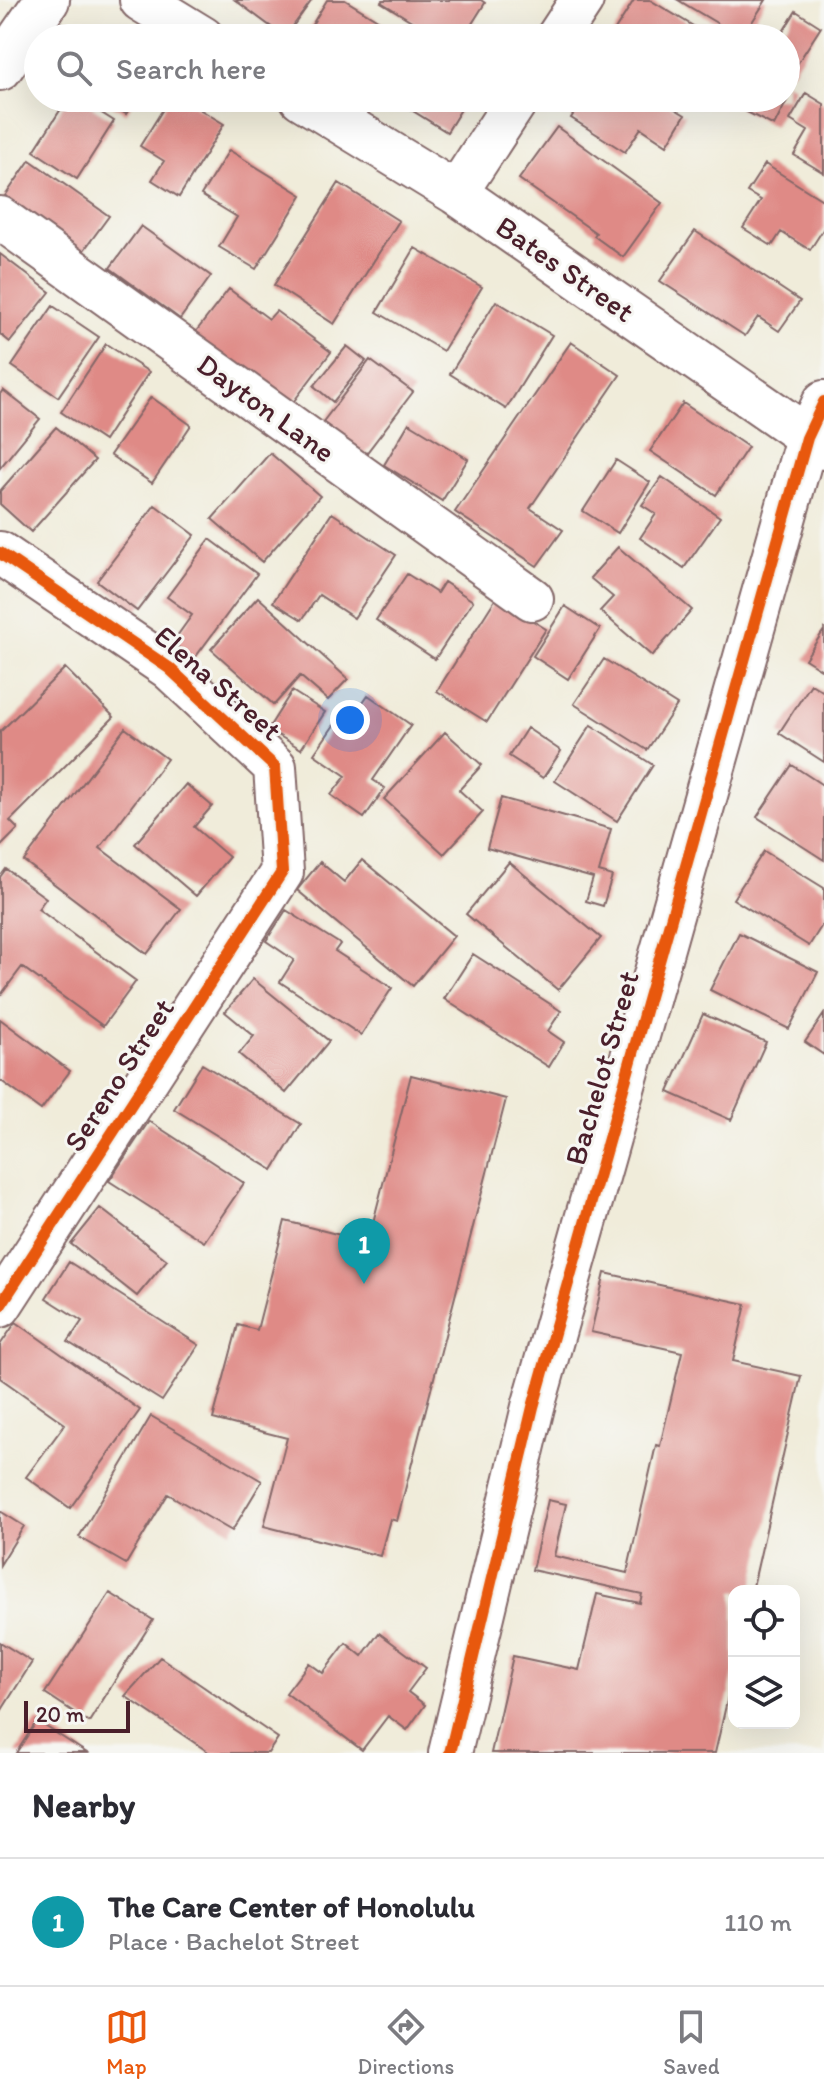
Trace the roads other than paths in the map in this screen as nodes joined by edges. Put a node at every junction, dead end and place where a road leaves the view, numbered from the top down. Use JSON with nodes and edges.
{"nodes":[{"id":1,"x":47,"y":0,"type":"edge"},
{"id":2,"x":141,"y":0,"type":"edge"},
{"id":3,"x":582,"y":0,"type":"edge"},
{"id":4,"x":30,"y":24,"type":"edge"},
{"id":5,"x":180,"y":24,"type":"edge"},
{"id":6,"x":566,"y":24,"type":"edge"},
{"id":7,"x":24,"y":33,"type":"edge"},
{"id":8,"x":0,"y":68,"type":"edge"},
{"id":9,"x":324,"y":112,"type":"edge"},
{"id":10,"x":509,"y":112,"type":"edge"},
{"id":11,"x":456,"y":193,"type":"junction"},
{"id":12,"x":0,"y":218,"type":"edge"},
{"id":13,"x":818,"y":429,"type":"edge"},
{"id":14,"x":0,"y":553,"type":"edge"},
{"id":15,"x":532,"y":599,"type":"dead end"},
{"id":16,"x":282,"y":872,"type":"joint"},
{"id":17,"x":0,"y":1306,"type":"edge"},
{"id":18,"x":450,"y":1753,"type":"edge"}],
"edges":[{"from":1,"to":4,"type":"street"},
{"from":2,"to":5,"type":"street"},
{"from":3,"to":6,"type":"street"},
{"from":7,"to":8,"type":"street"},
{"from":9,"to":11,"type":"street","name":"Bates Street"},
{"from":10,"to":11,"type":"street"},
{"from":11,"to":13,"type":"street","name":"Bates Street"},
{"from":12,"to":15,"type":"street","name":"Dayton Lane"},
{"from":13,"to":18,"type":"street","name":"Bachelot Street"},
{"from":14,"to":16,"type":"street","name":"Elena Street"},
{"from":16,"to":17,"type":"street","name":"Sereno Street"}]}
